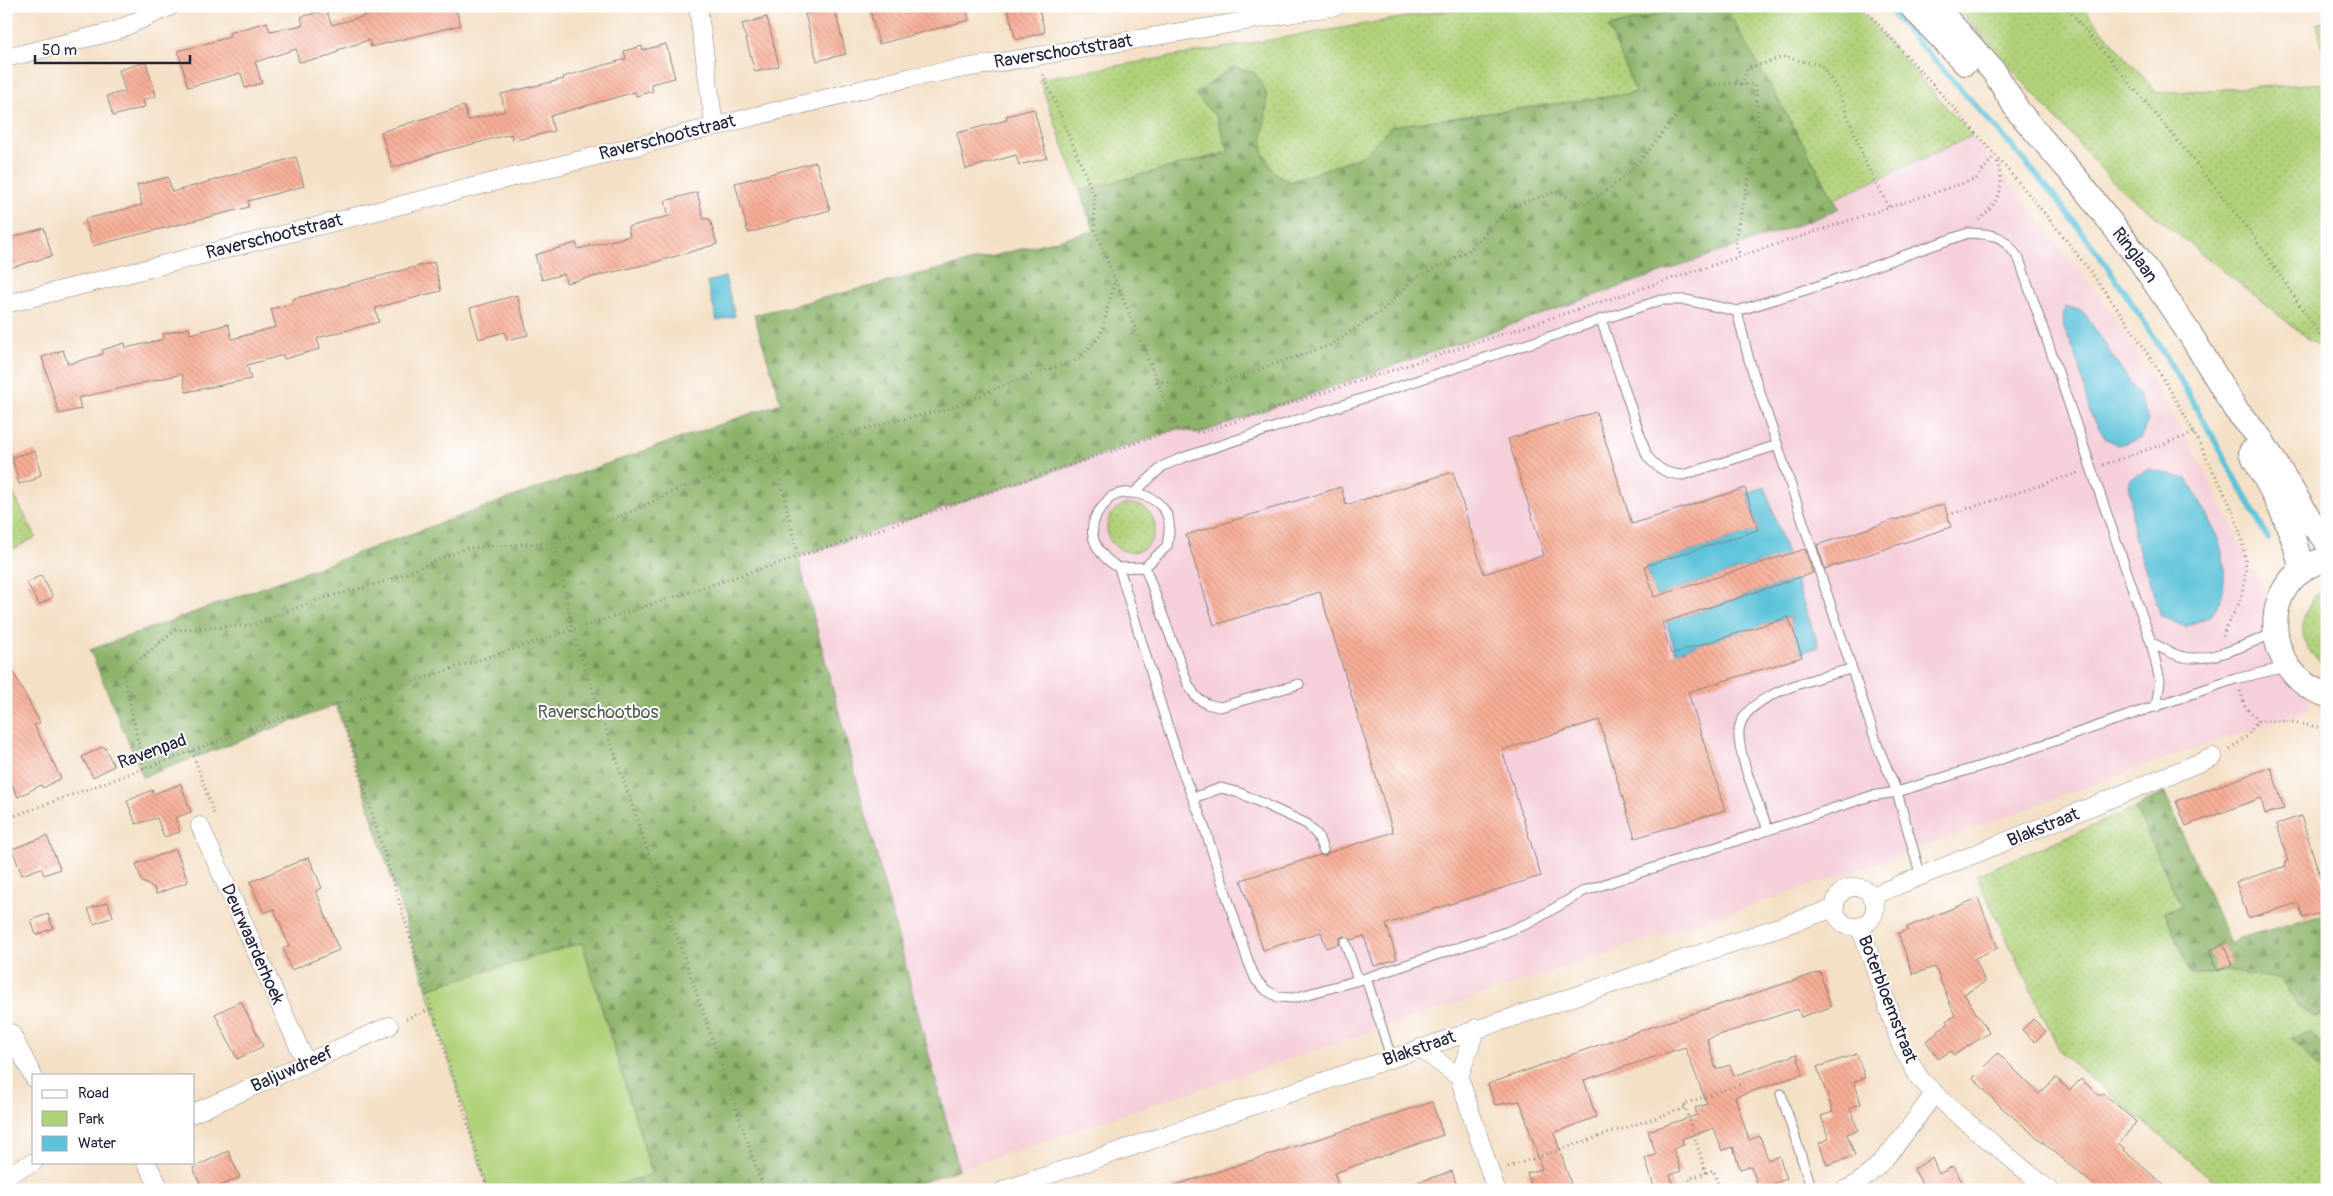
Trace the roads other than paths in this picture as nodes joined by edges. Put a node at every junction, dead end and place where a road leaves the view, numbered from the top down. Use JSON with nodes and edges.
{"nodes":[{"id":1,"x":171,"y":6,"type":"edge"},
{"id":2,"x":698,"y":6,"type":"edge"},
{"id":3,"x":1336,"y":6,"type":"edge"},
{"id":4,"x":1910,"y":6,"type":"edge"},
{"id":5,"x":1935,"y":6,"type":"edge"},
{"id":6,"x":6,"y":58,"type":"edge"},
{"id":7,"x":2018,"y":111,"type":"junction"},
{"id":8,"x":714,"y":125,"type":"junction"},
{"id":9,"x":6,"y":304,"type":"edge"},
{"id":10,"x":1737,"y":311,"type":"junction"},
{"id":11,"x":1601,"y":319,"type":"junction"},
{"id":12,"x":2236,"y":410,"type":"junction"},
{"id":13,"x":1778,"y":445,"type":"junction"},
{"id":14,"x":1135,"y":492,"type":"junction"},
{"id":15,"x":2327,"y":542,"type":"edge"},
{"id":16,"x":2327,"y":559,"type":"edge"},
{"id":17,"x":1146,"y":567,"type":"junction"},
{"id":18,"x":1119,"y":568,"type":"junction"},
{"id":19,"x":2301,"y":572,"type":"junction"},
{"id":20,"x":2274,"y":633,"type":"junction"},
{"id":21,"x":2152,"y":642,"type":"junction"},
{"id":22,"x":2286,"y":667,"type":"junction"},
{"id":23,"x":1851,"y":669,"type":"junction"},
{"id":24,"x":1299,"y":684,"type":"dead end"},
{"id":25,"x":2327,"y":695,"type":"edge"},
{"id":26,"x":2156,"y":707,"type":"junction"},
{"id":27,"x":2213,"y":757,"type":"road end"},
{"id":28,"x":1897,"y":792,"type":"junction"},
{"id":29,"x":1193,"y":798,"type":"junction"},
{"id":30,"x":200,"y":826,"type":"road end"},
{"id":31,"x":1768,"y":830,"type":"junction"},
{"id":32,"x":1323,"y":850,"type":"dead end"},
{"id":33,"x":1921,"y":877,"type":"junction"},
{"id":34,"x":1872,"y":896,"type":"junction"},
{"id":35,"x":1835,"y":908,"type":"junction"},
{"id":36,"x":1860,"y":926,"type":"junction"},
{"id":37,"x":1345,"y":942,"type":"dead end"},
{"id":38,"x":1362,"y":979,"type":"junction"},
{"id":39,"x":389,"y":1026,"type":"road end"},
{"id":40,"x":1476,"y":1028,"type":"junction"},
{"id":41,"x":11,"y":1033,"type":"dead end"},
{"id":42,"x":1420,"y":1048,"type":"junction"},
{"id":43,"x":1391,"y":1057,"type":"junction"},
{"id":44,"x":306,"y":1063,"type":"junction"},
{"id":45,"x":32,"y":1074,"type":"edge"},
{"id":46,"x":1459,"y":1078,"type":"junction"},
{"id":47,"x":1934,"y":1093,"type":"junction"},
{"id":48,"x":1781,"y":1094,"type":"dead end"},
{"id":49,"x":195,"y":1113,"type":"edge"},
{"id":50,"x":32,"y":1163,"type":"edge"},
{"id":51,"x":147,"y":1164,"type":"edge"},
{"id":52,"x":6,"y":1175,"type":"edge"},
{"id":53,"x":161,"y":1190,"type":"edge"},
{"id":54,"x":1004,"y":1190,"type":"edge"},
{"id":55,"x":1496,"y":1190,"type":"edge"},
{"id":56,"x":1812,"y":1190,"type":"edge"},
{"id":57,"x":1844,"y":1190,"type":"edge"},
{"id":58,"x":2049,"y":1190,"type":"edge"}],
"edges":[{"from":1,"to":6,"type":"street"},
{"from":2,"to":8,"type":"street"},
{"from":3,"to":8,"type":"street","name":"Raverschootstraat"},
{"from":4,"to":7,"type":"main road","name":"Ringlaan"},
{"from":5,"to":7,"type":"main road","name":"Ringlaan"},
{"from":7,"to":12,"type":"main road","name":"Ringlaan"},
{"from":8,"to":9,"type":"street","name":"Raverschootstraat"},
{"from":10,"to":11,"type":"lane"},
{"from":10,"to":13,"type":"lane"},
{"from":10,"to":21,"type":"lane"},
{"from":11,"to":13,"type":"lane"},
{"from":11,"to":14,"type":"lane"},
{"from":12,"to":15,"type":"main road","name":"Ringlaan"},
{"from":12,"to":19,"type":"main road","name":"Ringlaan"},
{"from":13,"to":23,"type":"lane"},
{"from":14,"to":17,"type":"lane"},
{"from":14,"to":18,"type":"lane"},
{"from":16,"to":19,"type":"main road"},
{"from":17,"to":18,"type":"lane"},
{"from":17,"to":24,"type":"lane"},
{"from":18,"to":29,"type":"lane"},
{"from":19,"to":20,"type":"main road"},
{"from":20,"to":21,"type":"lane"},
{"from":20,"to":22,"type":"main road"},
{"from":21,"to":26,"type":"lane"},
{"from":22,"to":25,"type":"main road"},
{"from":22,"to":26,"type":"lane"},
{"from":23,"to":28,"type":"lane"},
{"from":23,"to":31,"type":"lane"},
{"from":26,"to":28,"type":"lane"},
{"from":27,"to":33,"type":"street","name":"Blakstraat"},
{"from":28,"to":31,"type":"lane"},
{"from":28,"to":33,"type":"lane"},
{"from":29,"to":32,"type":"lane"},
{"from":29,"to":38,"type":"lane"},
{"from":30,"to":44,"type":"street","name":"Deurwaarderhoek"},
{"from":31,"to":38,"type":"lane"},
{"from":33,"to":34,"type":"street","name":"Blakstraat"},
{"from":34,"to":35,"type":"street"},
{"from":34,"to":36,"type":"street"},
{"from":35,"to":36,"type":"street"},
{"from":35,"to":40,"type":"street","name":"Blakstraat"},
{"from":36,"to":47,"type":"street","name":"Boterbloemstraat"},
{"from":37,"to":38,"type":"lane"},
{"from":38,"to":43,"type":"lane"},
{"from":39,"to":44,"type":"street","name":"Baljuwdreef"},
{"from":40,"to":42,"type":"street","name":"Blakstraat"},
{"from":40,"to":46,"type":"street"},
{"from":41,"to":45,"type":"street"},
{"from":42,"to":43,"type":"street","name":"Blakstraat"},
{"from":42,"to":46,"type":"street"},
{"from":43,"to":54,"type":"street","name":"Blakstraat"},
{"from":44,"to":49,"type":"street","name":"Baljuwdreef"},
{"from":46,"to":55,"type":"street"},
{"from":47,"to":57,"type":"street"},
{"from":47,"to":58,"type":"street","name":"Boterbloemstraat"},
{"from":48,"to":56,"type":"lane"},
{"from":50,"to":52,"type":"street"},
{"from":51,"to":53,"type":"street"}]}
